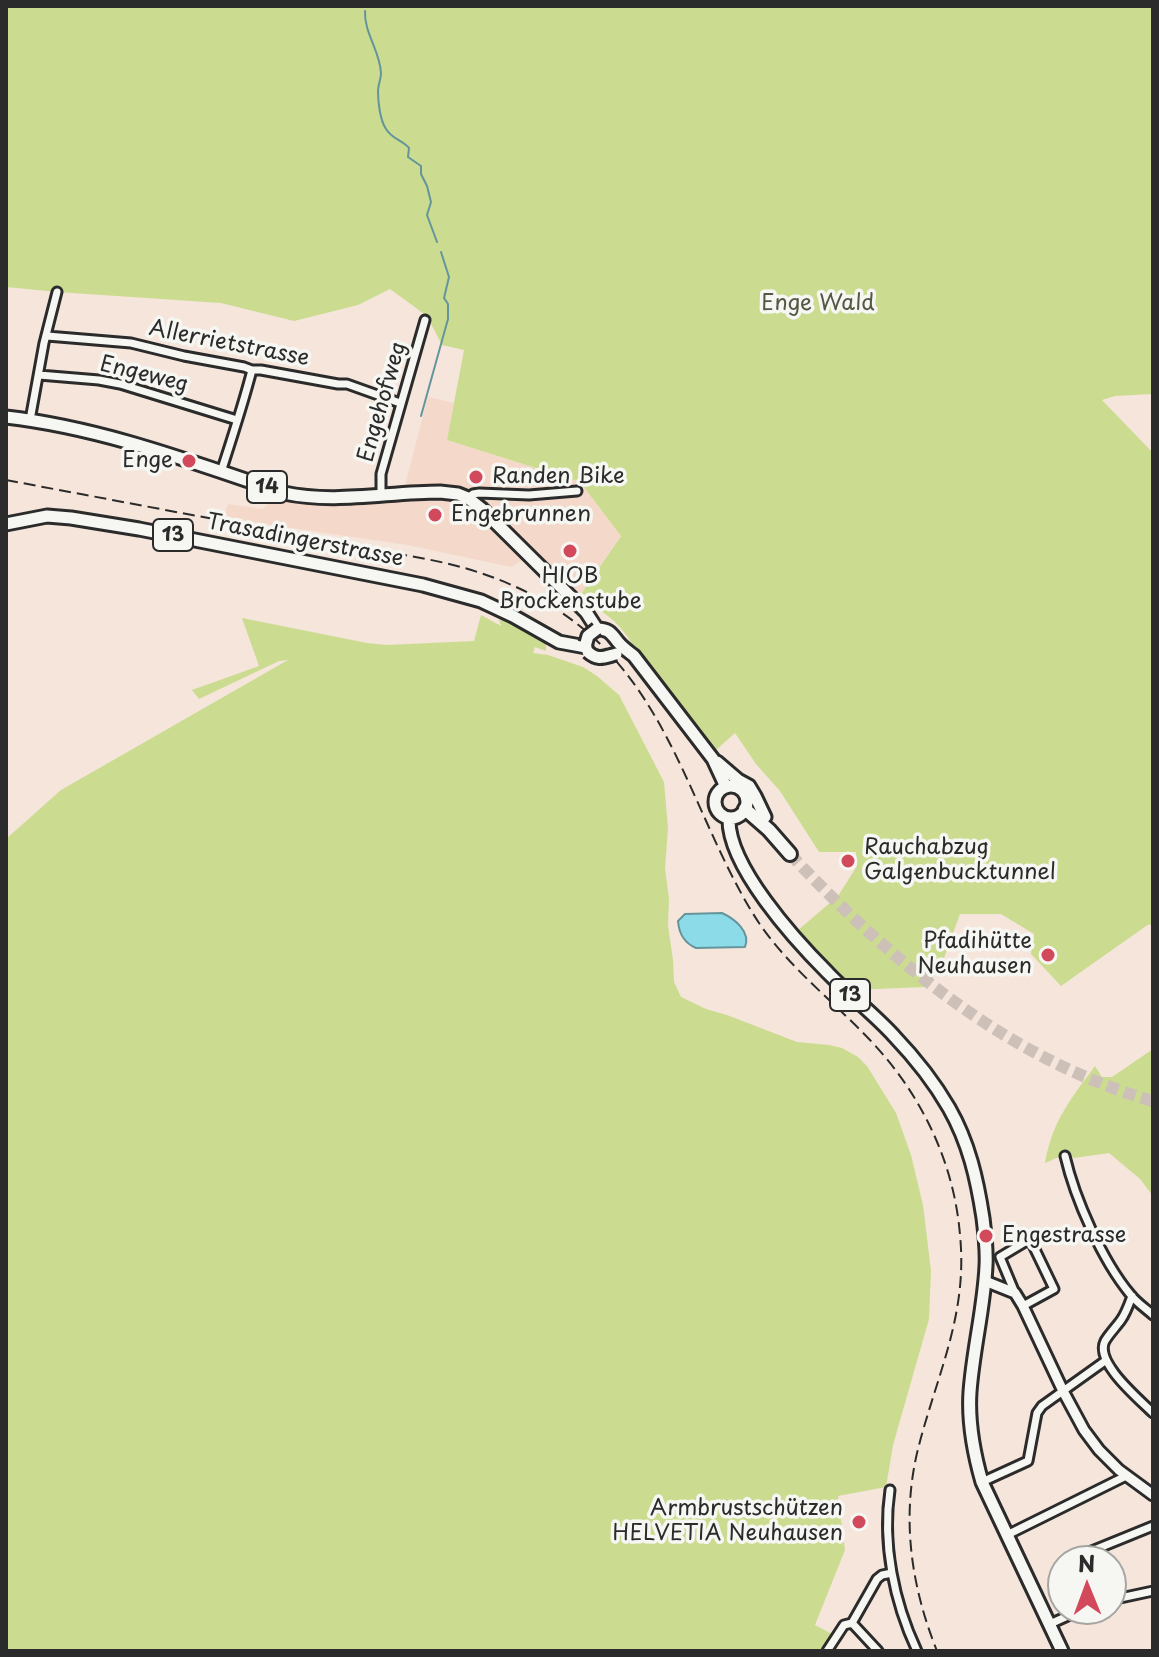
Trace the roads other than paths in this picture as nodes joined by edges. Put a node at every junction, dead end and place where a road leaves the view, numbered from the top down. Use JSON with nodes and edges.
{"nodes":[{"id":1,"x":57,"y":292,"type":"dead end"},
{"id":2,"x":425,"y":320,"type":"dead end"},
{"id":3,"x":47,"y":336,"type":"junction"},
{"id":4,"x":252,"y":370,"type":"junction"},
{"id":5,"x":39,"y":375,"type":"junction"},
{"id":6,"x":400,"y":403,"type":"junction"},
{"id":7,"x":6,"y":417,"type":"edge"},
{"id":8,"x":30,"y":420,"type":"junction"},
{"id":9,"x":237,"y":420,"type":"junction"},
{"id":10,"x":221,"y":472,"type":"junction"},
{"id":11,"x":577,"y":491,"type":"dead end"},
{"id":12,"x":381,"y":495,"type":"junction"},
{"id":13,"x":468,"y":498,"type":"junction"},
{"id":14,"x":6,"y":524,"type":"edge"},
{"id":15,"x":599,"y":629,"type":"junction"},
{"id":16,"x":587,"y":648,"type":"junction"},
{"id":17,"x":617,"y":648,"type":"junction"},
{"id":18,"x":648,"y":675,"type":"junction"},
{"id":19,"x":713,"y":759,"type":"junction"},
{"id":20,"x":726,"y":787,"type":"junction"},
{"id":21,"x":745,"y":809,"type":"junction"},
{"id":22,"x":765,"y":817,"type":"joint"},
{"id":23,"x":729,"y":818,"type":"junction"},
{"id":24,"x":769,"y":830,"type":"junction"},
{"id":25,"x":790,"y":854,"type":"tunnel mouth"},
{"id":26,"x":1065,"y":1156,"type":"dead end"},
{"id":27,"x":985,"y":1281,"type":"junction"},
{"id":28,"x":1015,"y":1293,"type":"junction"},
{"id":29,"x":1132,"y":1296,"type":"junction"},
{"id":30,"x":1023,"y":1306,"type":"junction"},
{"id":31,"x":1153,"y":1315,"type":"edge"},
{"id":32,"x":1105,"y":1361,"type":"junction"},
{"id":33,"x":1063,"y":1391,"type":"junction"},
{"id":34,"x":1153,"y":1413,"type":"edge"},
{"id":35,"x":1126,"y":1476,"type":"junction"},
{"id":36,"x":982,"y":1482,"type":"junction"},
{"id":37,"x":890,"y":1490,"type":"dead end"},
{"id":38,"x":1153,"y":1495,"type":"edge"},
{"id":39,"x":1153,"y":1526,"type":"edge"},
{"id":40,"x":1007,"y":1535,"type":"junction"},
{"id":41,"x":1107,"y":1545,"type":"edge"},
{"id":42,"x":892,"y":1573,"type":"junction"},
{"id":43,"x":1153,"y":1591,"type":"edge"},
{"id":44,"x":1127,"y":1597,"type":"edge"},
{"id":45,"x":1047,"y":1618,"type":"edge"},
{"id":46,"x":852,"y":1623,"type":"junction"},
{"id":47,"x":1050,"y":1625,"type":"edge"},
{"id":48,"x":827,"y":1651,"type":"edge"},
{"id":49,"x":878,"y":1651,"type":"edge"},
{"id":50,"x":917,"y":1651,"type":"edge"},
{"id":51,"x":1062,"y":1651,"type":"edge"}],
"edges":[{"from":1,"to":3,"type":"street"},
{"from":2,"to":6,"type":"street","name":"Engehofweg"},
{"from":3,"to":4,"type":"street","name":"Allerrietstrasse"},
{"from":3,"to":5,"type":"street"},
{"from":4,"to":6,"type":"street","name":"Allerrietstrasse"},
{"from":4,"to":9,"type":"street"},
{"from":5,"to":8,"type":"street"},
{"from":5,"to":9,"type":"street","name":"Engeweg"},
{"from":6,"to":12,"type":"street","name":"Engehofweg"},
{"from":7,"to":8,"type":"main road","number":"14"},
{"from":8,"to":10,"type":"main road","number":"14"},
{"from":9,"to":10,"type":"street"},
{"from":10,"to":12,"type":"main road","number":"14"},
{"from":11,"to":13,"type":"street"},
{"from":12,"to":13,"type":"main road","number":"14"},
{"from":13,"to":15,"type":"main road"},
{"from":14,"to":16,"type":"main road","name":"Trasadingerstrasse","number":"13"},
{"from":15,"to":16,"type":"main road","bridge":true},
{"from":15,"to":17,"type":"main road","number":"13"},
{"from":16,"to":17,"type":"main road","number":"13","bridge":true},
{"from":17,"to":18,"type":"main road","number":"13"},
{"from":17,"to":18,"type":"main road","number":"13"},
{"from":18,"to":19,"type":"main road","number":"13"},
{"from":19,"to":20,"type":"main road","number":"13"},
{"from":19,"to":22,"type":"main road"},
{"from":20,"to":21,"type":"main road","number":"13"},
{"from":20,"to":23,"type":"main road","number":"13"},
{"from":21,"to":23,"type":"main road"},
{"from":21,"to":24,"type":"highway"},
{"from":22,"to":24,"type":"highway"},
{"from":23,"to":27,"type":"main road","number":"13"},
{"from":24,"to":25,"type":"highway"},
{"from":26,"to":29,"type":"street"},
{"from":27,"to":28,"type":"street"},
{"from":27,"to":36,"type":"main road","number":"13"},
{"from":28,"to":30,"type":"street"},
{"from":28,"to":30,"type":"street"},
{"from":29,"to":31,"type":"street"},
{"from":29,"to":32,"type":"street"},
{"from":30,"to":33,"type":"street"},
{"from":32,"to":33,"type":"street"},
{"from":32,"to":34,"type":"street"},
{"from":33,"to":35,"type":"street"},
{"from":33,"to":36,"type":"street"},
{"from":35,"to":38,"type":"street"},
{"from":35,"to":40,"type":"street"},
{"from":36,"to":40,"type":"main road","number":"13"},
{"from":37,"to":42,"type":"street"},
{"from":39,"to":41,"type":"street"},
{"from":40,"to":45,"type":"main road","number":"13"},
{"from":42,"to":46,"type":"street"},
{"from":42,"to":50,"type":"street"},
{"from":43,"to":44,"type":"street"},
{"from":46,"to":48,"type":"street"},
{"from":46,"to":49,"type":"street"},
{"from":47,"to":51,"type":"main road","number":"13"}]}
